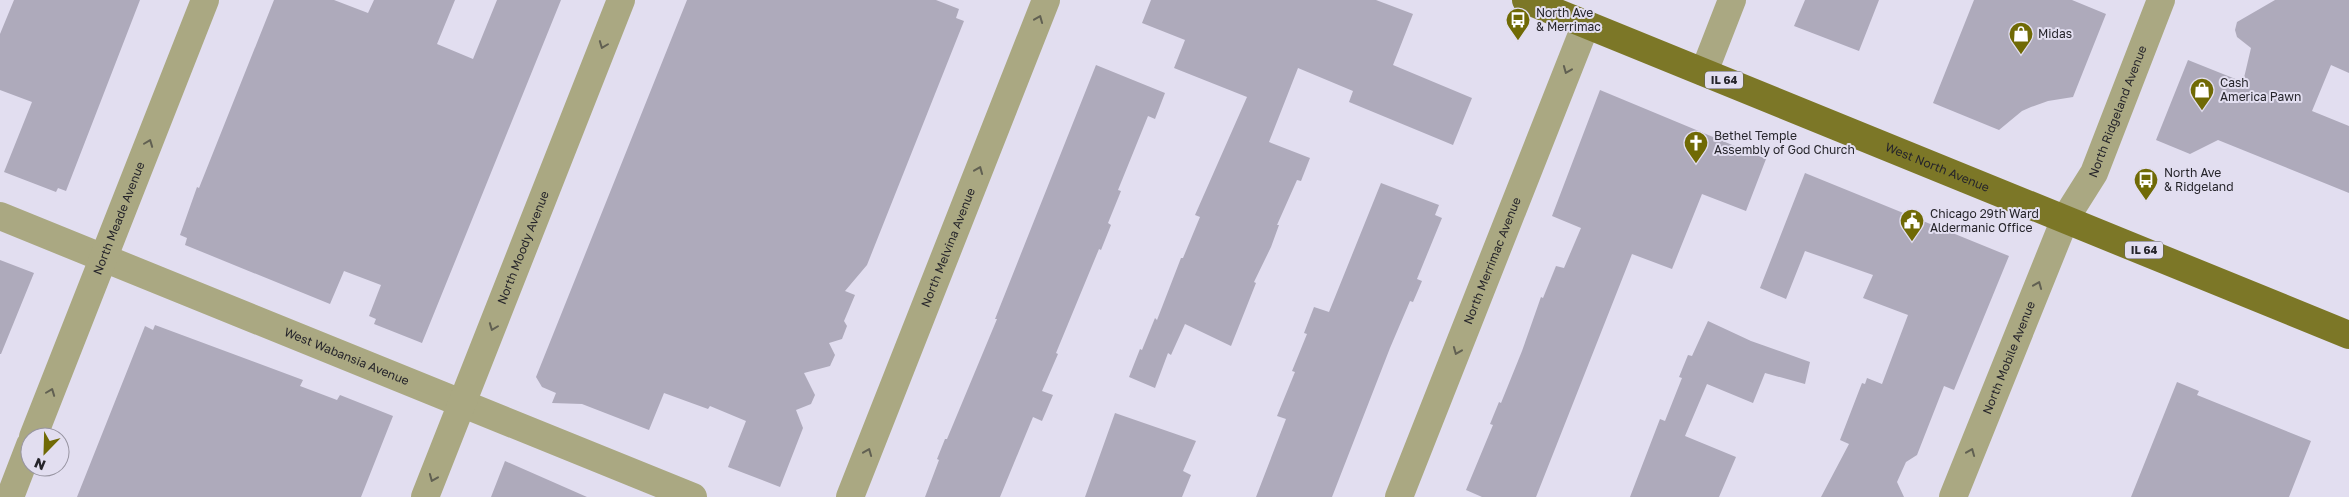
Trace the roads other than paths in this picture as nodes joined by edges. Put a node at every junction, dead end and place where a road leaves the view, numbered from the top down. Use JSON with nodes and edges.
{"nodes":[{"id":1,"x":205,"y":0,"type":"edge"},
{"id":2,"x":621,"y":0,"type":"edge"},
{"id":3,"x":1046,"y":0,"type":"edge"},
{"id":4,"x":1526,"y":0,"type":"edge"},
{"id":5,"x":1732,"y":0,"type":"edge"},
{"id":6,"x":2161,"y":0,"type":"edge"},
{"id":7,"x":1586,"y":24,"type":"junction"},
{"id":8,"x":1704,"y":72,"type":"junction"},
{"id":9,"x":0,"y":216,"type":"edge"},
{"id":10,"x":2065,"y":219,"type":"junction"},
{"id":11,"x":104,"y":258,"type":"junction"},
{"id":12,"x":2349,"y":335,"type":"edge"},
{"id":13,"x":463,"y":404,"type":"junction"},
{"id":14,"x":37,"y":427,"type":"edge"},
{"id":15,"x":20,"y":471,"type":"edge"},
{"id":16,"x":10,"y":497,"type":"edge"},
{"id":17,"x":425,"y":497,"type":"edge"},
{"id":18,"x":693,"y":497,"type":"edge"},
{"id":19,"x":850,"y":497,"type":"edge"},
{"id":20,"x":1399,"y":497,"type":"edge"},
{"id":21,"x":1953,"y":497,"type":"edge"}],
"edges":[{"from":11,"to":1,"type":"street","name":"North Meade Avenue","one_way":true},
{"from":2,"to":13,"type":"street","name":"North Moody Avenue","one_way":true},
{"from":19,"to":3,"type":"street","name":"North Melvina Avenue","one_way":true},
{"from":4,"to":7,"type":"main road","name":"West North Avenue","number":"IL 64"},
{"from":5,"to":8,"type":"street"},
{"from":6,"to":10,"type":"street","name":"North Ridgeland Avenue"},
{"from":7,"to":8,"type":"main road","name":"West North Avenue","number":"IL 64"},
{"from":7,"to":20,"type":"street","name":"North Merrimac Avenue","one_way":true},
{"from":8,"to":10,"type":"main road","name":"West North Avenue","number":"IL 64"},
{"from":9,"to":11,"type":"street","name":"West Wabansia Avenue"},
{"from":10,"to":12,"type":"main road","name":"West North Avenue","number":"IL 64"},
{"from":21,"to":10,"type":"street","name":"North Mobile Avenue","one_way":true},
{"from":11,"to":13,"type":"street","name":"West Wabansia Avenue"},
{"from":14,"to":11,"type":"street","name":"North Meade Avenue","one_way":true},
{"from":13,"to":17,"type":"street","name":"North Moody Avenue","one_way":true},
{"from":13,"to":18,"type":"street","name":"West Wabansia Avenue"},
{"from":15,"to":16,"type":"street"}]}
